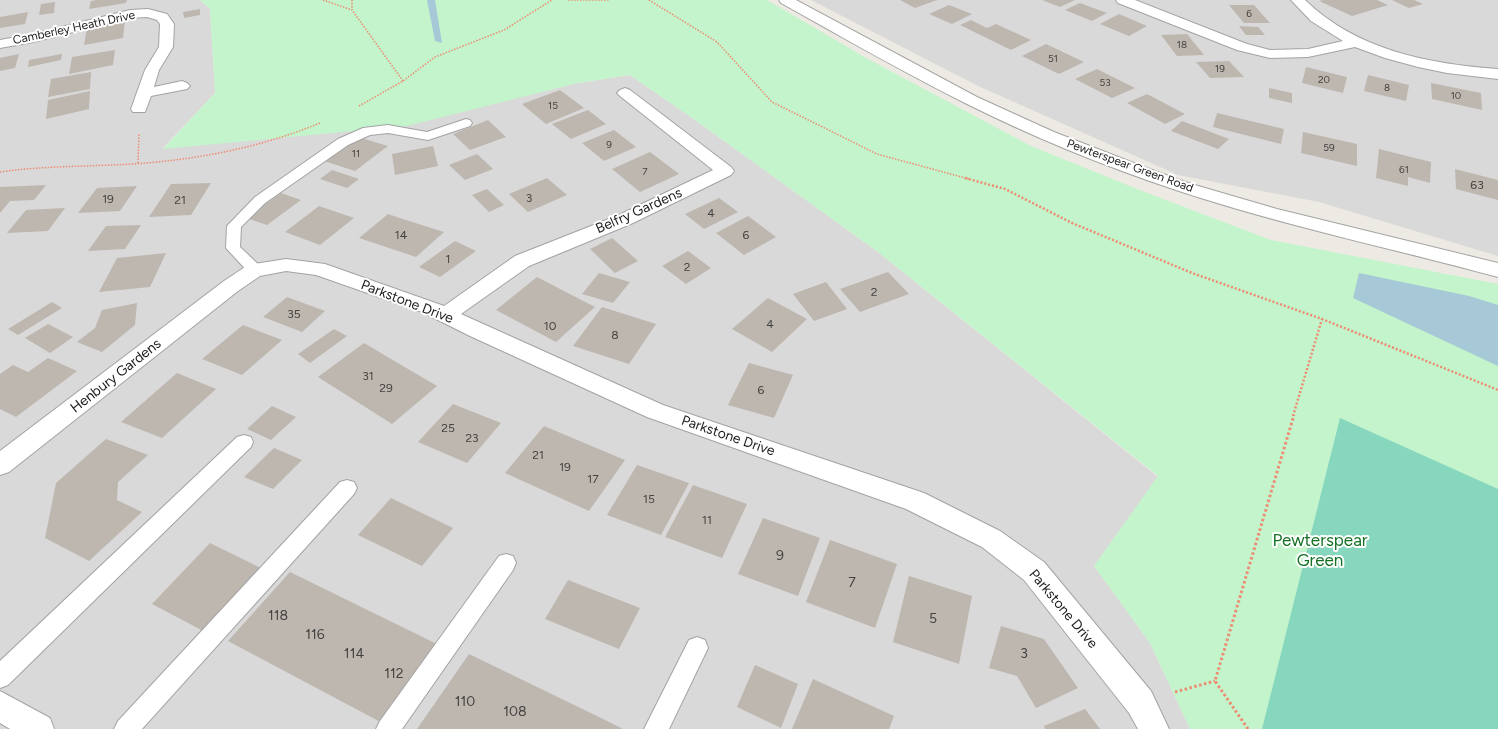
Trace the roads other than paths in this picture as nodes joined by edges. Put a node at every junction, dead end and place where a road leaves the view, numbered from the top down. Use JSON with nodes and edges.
{"nodes":[{"id":1,"x":786,"y":0,"type":"edge"},
{"id":2,"x":1123,"y":0,"type":"edge"},
{"id":3,"x":1298,"y":0,"type":"edge"},
{"id":4,"x":151,"y":6,"type":"edge"},
{"id":5,"x":1357,"y":42,"type":"junction"},
{"id":6,"x":0,"y":44,"type":"edge"},
{"id":7,"x":1498,"y":74,"type":"edge"},
{"id":8,"x":182,"y":86,"type":"dead end"},
{"id":9,"x":144,"y":93,"type":"junction"},
{"id":10,"x":625,"y":93,"type":"dead end"},
{"id":11,"x":139,"y":109,"type":"road end"},
{"id":12,"x":466,"y":123,"type":"dead end"},
{"id":13,"x":255,"y":270,"type":"junction"},
{"id":14,"x":1498,"y":270,"type":"edge"},
{"id":15,"x":231,"y":286,"type":"joint"},
{"id":16,"x":446,"y":315,"type":"junction"},
{"id":17,"x":244,"y":442,"type":"dead end"},
{"id":18,"x":0,"y":464,"type":"edge"},
{"id":19,"x":347,"y":488,"type":"dead end"},
{"id":20,"x":506,"y":563,"type":"dead end"},
{"id":21,"x":697,"y":648,"type":"dead end"},
{"id":22,"x":0,"y":677,"type":"edge"},
{"id":23,"x":0,"y":706,"type":"edge"},
{"id":24,"x":39,"y":729,"type":"edge"},
{"id":25,"x":126,"y":729,"type":"edge"},
{"id":26,"x":388,"y":729,"type":"edge"},
{"id":27,"x":656,"y":729,"type":"edge"},
{"id":28,"x":1154,"y":729,"type":"edge"}],
"edges":[{"from":1,"to":14,"type":"street","name":"Pewterspear Green Road"},
{"from":2,"to":5,"type":"street"},
{"from":3,"to":5,"type":"street"},
{"from":4,"to":6,"type":"street","name":"Camberley Heath Drive"},
{"from":4,"to":9,"type":"street"},
{"from":5,"to":7,"type":"street"},
{"from":8,"to":9,"type":"street"},
{"from":9,"to":11,"type":"street"},
{"from":10,"to":16,"type":"street","name":"Belfry Gardens"},
{"from":12,"to":13,"type":"lane"},
{"from":13,"to":15,"type":"street","name":"Parkstone Drive"},
{"from":13,"to":16,"type":"street","name":"Parkstone Drive"},
{"from":15,"to":18,"type":"street","name":"Henbury Gardens"},
{"from":16,"to":28,"type":"street","name":"Parkstone Drive"},
{"from":17,"to":22,"type":"lane"},
{"from":19,"to":25,"type":"lane"},
{"from":20,"to":26,"type":"lane"},
{"from":21,"to":27,"type":"lane"},
{"from":23,"to":24,"type":"street"}]}
